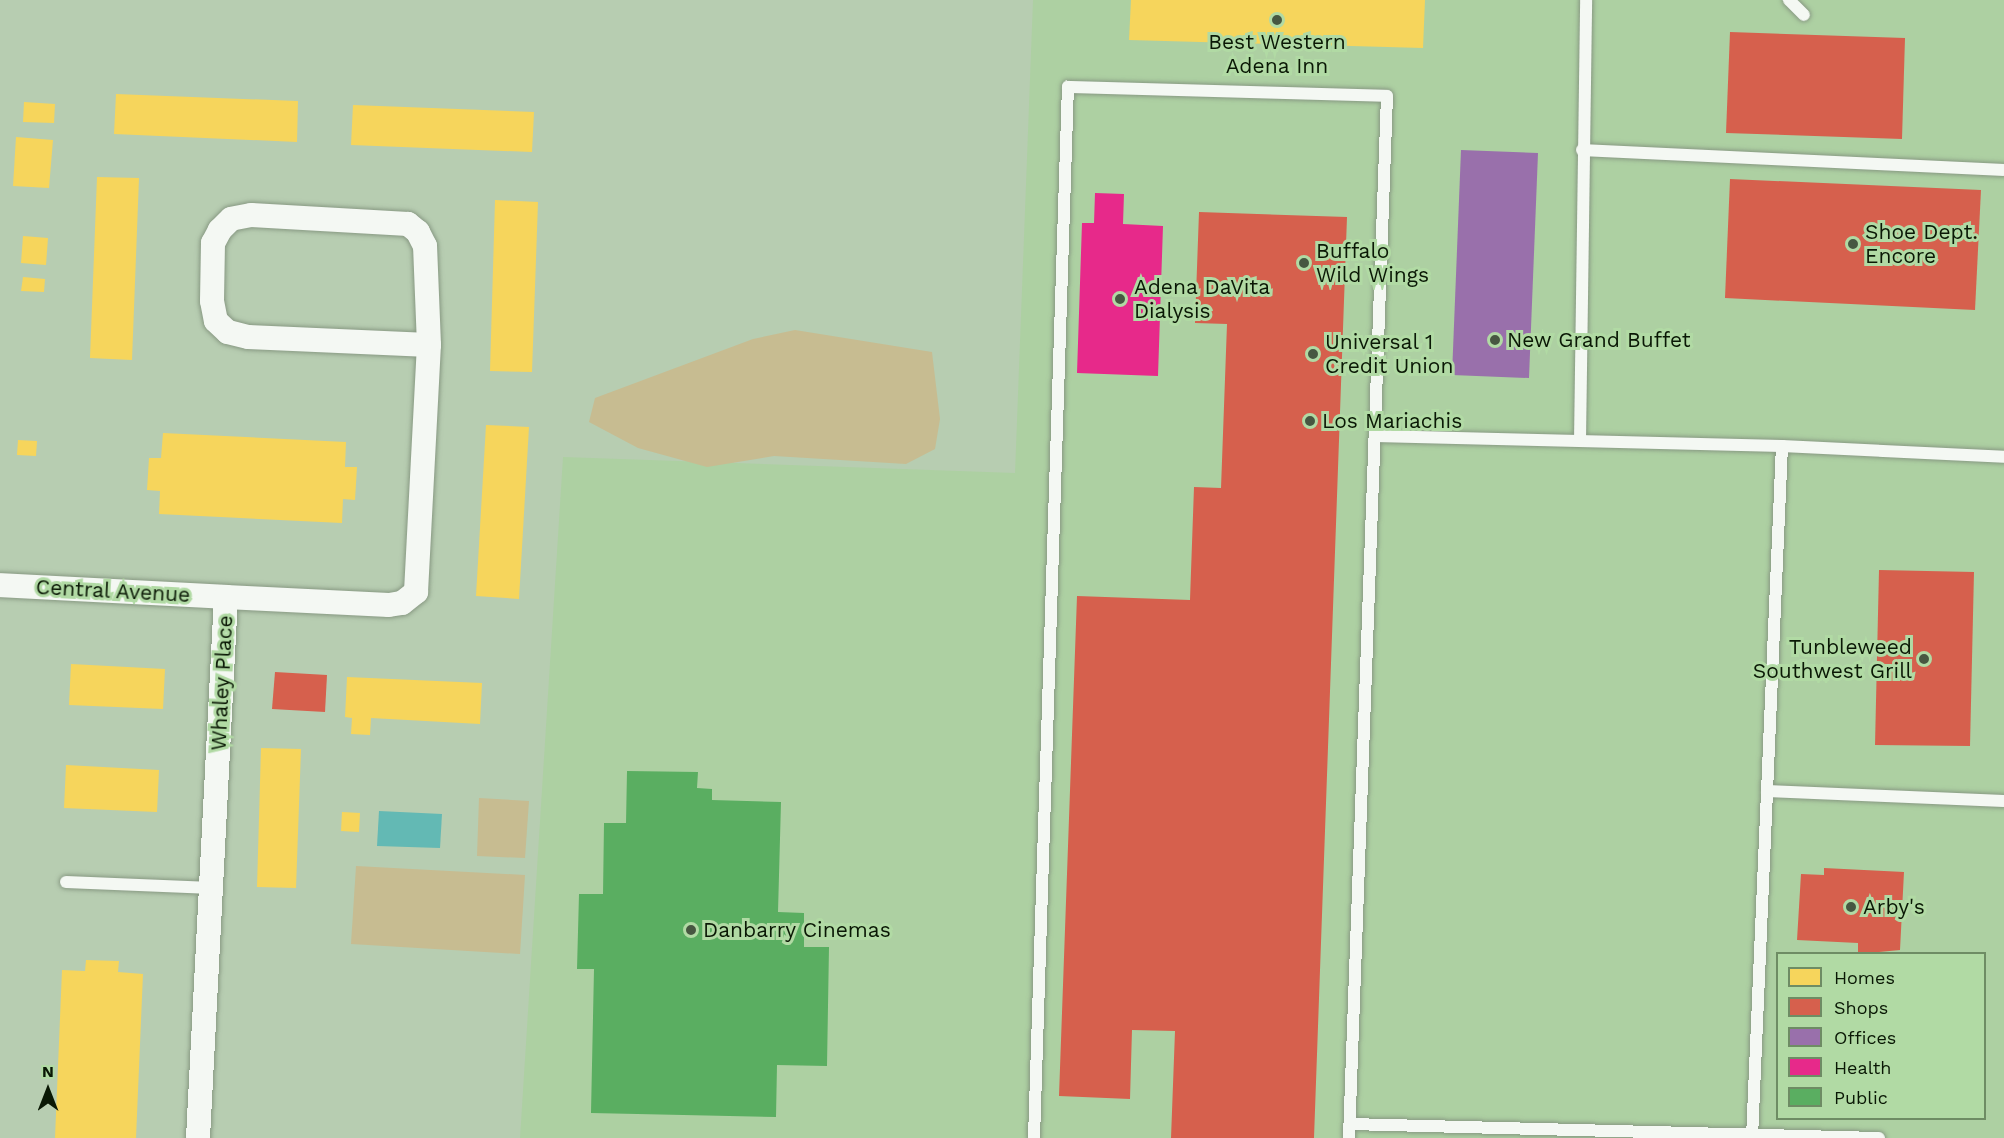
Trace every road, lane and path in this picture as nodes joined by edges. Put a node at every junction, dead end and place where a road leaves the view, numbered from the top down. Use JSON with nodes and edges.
{"nodes":[{"id":1,"x":1586,"y":0,"type":"edge"},
{"id":2,"x":1789,"y":0,"type":"edge"},
{"id":3,"x":1804,"y":15,"type":"dead end"},
{"id":4,"x":1582,"y":150,"type":"junction"},
{"id":5,"x":2004,"y":170,"type":"edge"},
{"id":6,"x":429,"y":345,"type":"junction"},
{"id":7,"x":1375,"y":436,"type":"junction"},
{"id":8,"x":1580,"y":441,"type":"junction"},
{"id":9,"x":1782,"y":446,"type":"junction"},
{"id":10,"x":2004,"y":457,"type":"edge"},
{"id":11,"x":0,"y":585,"type":"edge"},
{"id":12,"x":226,"y":597,"type":"junction"},
{"id":13,"x":1767,"y":791,"type":"junction"},
{"id":14,"x":2004,"y":801,"type":"edge"},
{"id":15,"x":66,"y":882,"type":"dead end"},
{"id":16,"x":212,"y":888,"type":"junction"},
{"id":17,"x":1350,"y":1124,"type":"junction"},
{"id":18,"x":198,"y":1138,"type":"edge"},
{"id":19,"x":1034,"y":1138,"type":"edge"},
{"id":20,"x":1349,"y":1138,"type":"edge"},
{"id":21,"x":1752,"y":1138,"type":"edge"},
{"id":22,"x":1879,"y":1138,"type":"edge"}],
"edges":[{"from":1,"to":4,"type":"lane"},
{"from":2,"to":3,"type":"lane"},
{"from":4,"to":5,"type":"lane"},
{"from":4,"to":8,"type":"lane"},
{"from":6,"to":6,"type":"street","name":"Whaley Place"},
{"from":6,"to":12,"type":"street","name":"Whaley Place"},
{"from":7,"to":8,"type":"lane"},
{"from":7,"to":17,"type":"lane"},
{"from":7,"to":19,"type":"lane"},
{"from":8,"to":9,"type":"lane"},
{"from":9,"to":10,"type":"lane"},
{"from":9,"to":13,"type":"lane"},
{"from":11,"to":12,"type":"street","name":"Central Avenue"},
{"from":12,"to":16,"type":"street","name":"Whaley Place"},
{"from":13,"to":14,"type":"lane"},
{"from":13,"to":21,"type":"lane"},
{"from":15,"to":16,"type":"lane"},
{"from":16,"to":18,"type":"street","name":"Whaley Place"},
{"from":17,"to":20,"type":"lane"},
{"from":17,"to":21,"type":"lane"},
{"from":21,"to":22,"type":"lane"}]}
